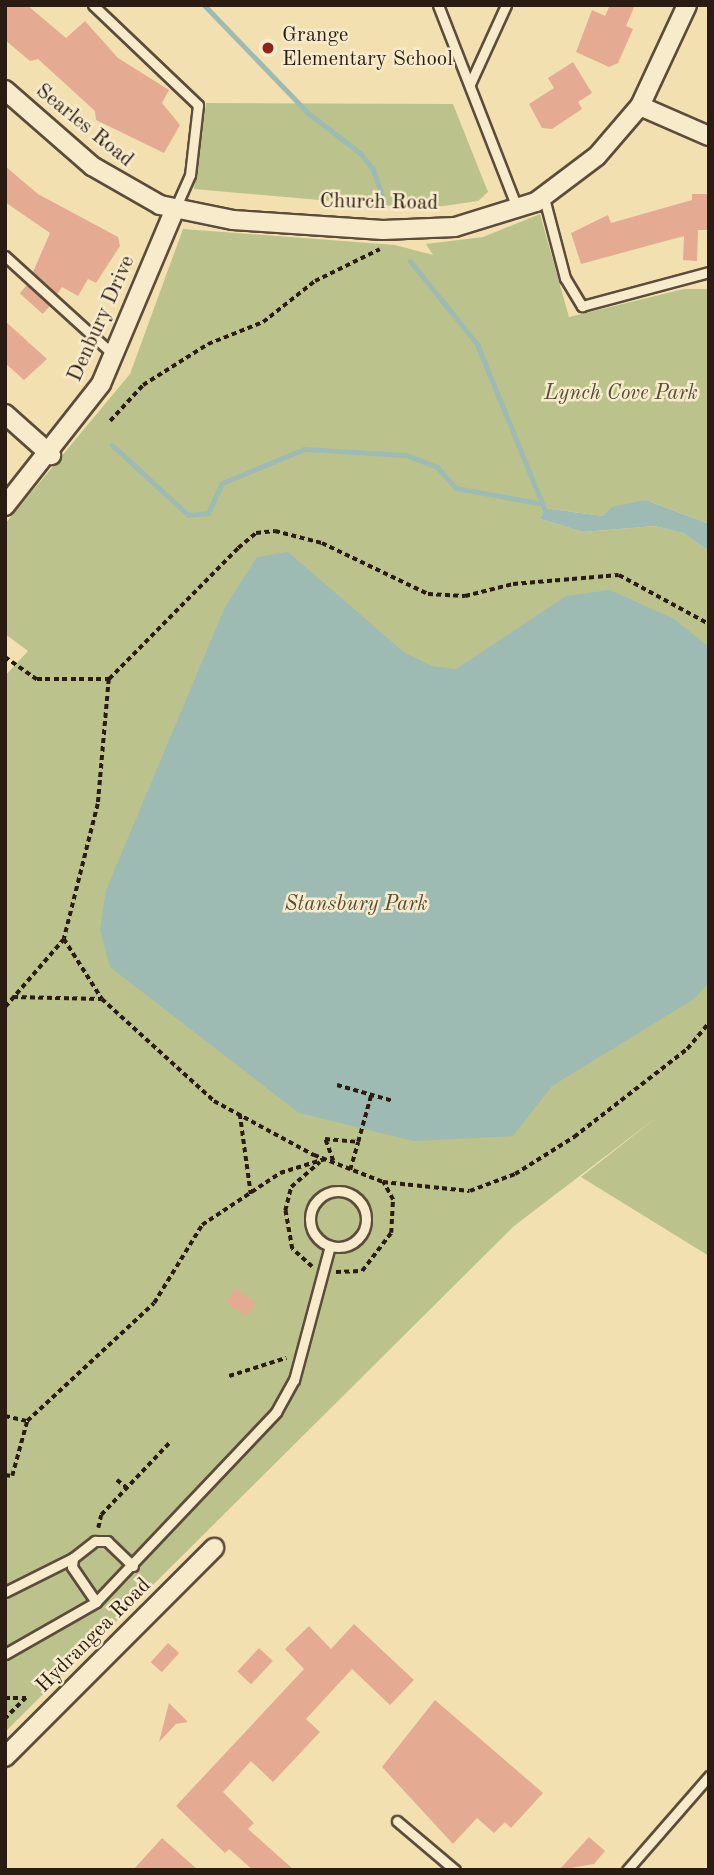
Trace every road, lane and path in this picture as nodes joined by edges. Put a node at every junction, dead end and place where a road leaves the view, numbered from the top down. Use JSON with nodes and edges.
{"nodes":[{"id":1,"x":93,"y":5,"type":"edge"},
{"id":2,"x":439,"y":5,"type":"edge"},
{"id":3,"x":506,"y":5,"type":"edge"},
{"id":4,"x":687,"y":5,"type":"edge"},
{"id":5,"x":470,"y":84,"type":"junction"},
{"id":6,"x":5,"y":90,"type":"edge"},
{"id":7,"x":640,"y":106,"type":"junction"},
{"id":8,"x":709,"y":136,"type":"edge"},
{"id":9,"x":544,"y":198,"type":"junction"},
{"id":10,"x":175,"y":209,"type":"junction"},
{"id":11,"x":518,"y":209,"type":"junction"},
{"id":12,"x":380,"y":250,"type":"dead end"},
{"id":13,"x":5,"y":257,"type":"edge"},
{"id":14,"x":709,"y":272,"type":"edge"},
{"id":15,"x":115,"y":356,"type":"junction"},
{"id":16,"x":5,"y":414,"type":"edge"},
{"id":17,"x":110,"y":421,"type":"dead end"},
{"id":18,"x":51,"y":455,"type":"junction"},
{"id":19,"x":5,"y":506,"type":"edge"},
{"id":20,"x":709,"y":624,"type":"edge"},
{"id":21,"x":5,"y":657,"type":"edge"},
{"id":22,"x":109,"y":679,"type":"junction"},
{"id":23,"x":64,"y":939,"type":"junction"},
{"id":24,"x":13,"y":998,"type":"junction"},
{"id":25,"x":102,"y":999,"type":"junction"},
{"id":26,"x":5,"y":1007,"type":"edge"},
{"id":27,"x":709,"y":1023,"type":"edge"},
{"id":28,"x":337,"y":1085,"type":"dead end"},
{"id":29,"x":371,"y":1095,"type":"junction"},
{"id":30,"x":393,"y":1101,"type":"dead end"},
{"id":31,"x":240,"y":1114,"type":"junction"},
{"id":32,"x":358,"y":1142,"type":"junction"},
{"id":33,"x":325,"y":1159,"type":"junction"},
{"id":34,"x":334,"y":1163,"type":"junction"},
{"id":35,"x":350,"y":1170,"type":"junction"},
{"id":36,"x":383,"y":1182,"type":"junction"},
{"id":37,"x":251,"y":1194,"type":"junction"},
{"id":38,"x":330,"y":1246,"type":"junction"},
{"id":39,"x":310,"y":1266,"type":"junction"},
{"id":40,"x":322,"y":1270,"type":"junction"},
{"id":41,"x":307,"y":1279,"type":"dead end"},
{"id":42,"x":289,"y":1345,"type":"dead end"},
{"id":43,"x":229,"y":1376,"type":"dead end"},
{"id":44,"x":5,"y":1416,"type":"edge"},
{"id":45,"x":27,"y":1421,"type":"junction"},
{"id":46,"x":171,"y":1441,"type":"dead end"},
{"id":47,"x":5,"y":1475,"type":"edge"},
{"id":48,"x":117,"y":1480,"type":"dead end"},
{"id":49,"x":126,"y":1487,"type":"junction"},
{"id":50,"x":95,"y":1541,"type":"junction"},
{"id":51,"x":214,"y":1548,"type":"dead end"},
{"id":52,"x":73,"y":1558,"type":"junction"},
{"id":53,"x":133,"y":1566,"type":"junction"},
{"id":54,"x":5,"y":1592,"type":"edge"},
{"id":55,"x":96,"y":1602,"type":"junction"},
{"id":56,"x":5,"y":1654,"type":"edge"},
{"id":57,"x":5,"y":1698,"type":"edge"},
{"id":58,"x":12,"y":1698,"type":"junction"},
{"id":59,"x":5,"y":1704,"type":"edge"},
{"id":60,"x":5,"y":1719,"type":"edge"},
{"id":61,"x":5,"y":1757,"type":"edge"},
{"id":62,"x":709,"y":1776,"type":"edge"},
{"id":63,"x":397,"y":1821,"type":"dead end"},
{"id":64,"x":455,"y":1870,"type":"edge"},
{"id":65,"x":627,"y":1870,"type":"edge"}],
"edges":[{"from":1,"to":10,"type":"lane"},
{"from":2,"to":5,"type":"lane"},
{"from":3,"to":5,"type":"lane"},
{"from":4,"to":7,"type":"street","name":"Church Road"},
{"from":5,"to":11,"type":"lane"},
{"from":6,"to":10,"type":"street","name":"Searles Road"},
{"from":7,"to":8,"type":"street"},
{"from":7,"to":9,"type":"street","name":"Church Road"},
{"from":9,"to":11,"type":"street","name":"Church Road"},
{"from":9,"to":14,"type":"lane"},
{"from":10,"to":11,"type":"street","name":"Church Road"},
{"from":10,"to":15,"type":"street","name":"Denbury Drive"},
{"from":12,"to":17,"type":"path"},
{"from":13,"to":15,"type":"lane"},
{"from":15,"to":18,"type":"street","name":"Denbury Drive"},
{"from":16,"to":18,"type":"street"},
{"from":18,"to":19,"type":"street","name":"Denbury Drive"},
{"from":20,"to":22,"type":"path"},
{"from":21,"to":22,"type":"path"},
{"from":22,"to":23,"type":"path"},
{"from":23,"to":24,"type":"path"},
{"from":23,"to":25,"type":"path"},
{"from":24,"to":25,"type":"path"},
{"from":24,"to":26,"type":"path"},
{"from":25,"to":31,"type":"path"},
{"from":27,"to":36,"type":"path"},
{"from":28,"to":29,"type":"path"},
{"from":29,"to":30,"type":"path"},
{"from":29,"to":32,"type":"path"},
{"from":31,"to":33,"type":"path"},
{"from":31,"to":37,"type":"path"},
{"from":32,"to":34,"type":"path"},
{"from":32,"to":35,"type":"path"},
{"from":33,"to":34,"type":"path"},
{"from":33,"to":37,"type":"path"},
{"from":33,"to":39,"type":"path"},
{"from":34,"to":35,"type":"path"},
{"from":35,"to":36,"type":"path"},
{"from":36,"to":40,"type":"path"},
{"from":37,"to":45,"type":"path"},
{"from":38,"to":38,"type":"lane"},
{"from":38,"to":40,"type":"lane"},
{"from":39,"to":40,"type":"path"},
{"from":39,"to":41,"type":"path"},
{"from":40,"to":53,"type":"lane"},
{"from":42,"to":43,"type":"path"},
{"from":44,"to":45,"type":"path"},
{"from":45,"to":47,"type":"path"},
{"from":46,"to":49,"type":"path"},
{"from":48,"to":49,"type":"path"},
{"from":49,"to":50,"type":"path"},
{"from":50,"to":52,"type":"lane"},
{"from":50,"to":53,"type":"lane"},
{"from":51,"to":61,"type":"street","name":"Hydrangea Road"},
{"from":52,"to":54,"type":"lane"},
{"from":52,"to":55,"type":"lane"},
{"from":53,"to":55,"type":"lane"},
{"from":55,"to":56,"type":"lane"},
{"from":57,"to":58,"type":"path"},
{"from":58,"to":59,"type":"path"},
{"from":58,"to":60,"type":"path"},
{"from":62,"to":65,"type":"lane"},
{"from":63,"to":64,"type":"lane"}]}
